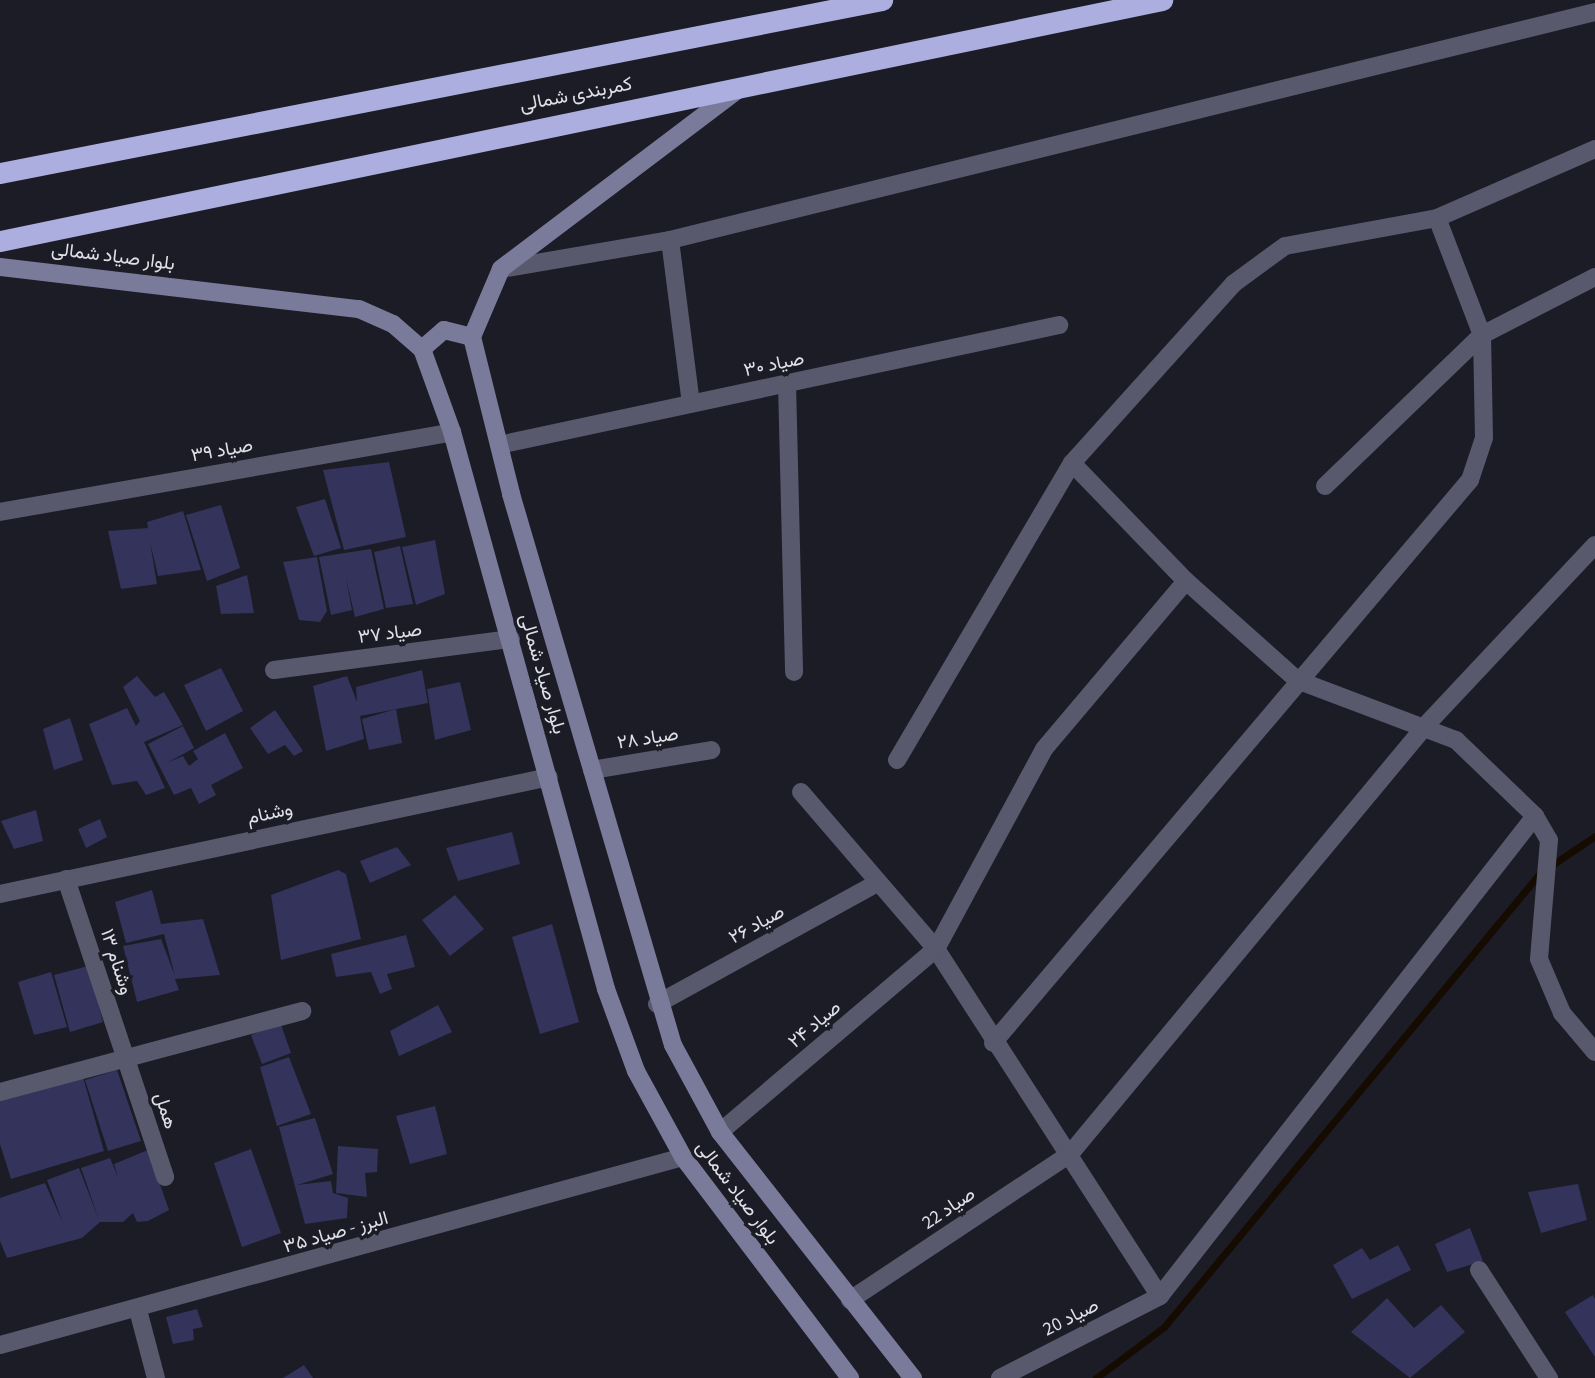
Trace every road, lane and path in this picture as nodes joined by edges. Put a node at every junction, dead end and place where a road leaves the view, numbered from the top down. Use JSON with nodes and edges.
{"nodes":[{"id":1,"x":883,"y":0,"type":"edge"},
{"id":2,"x":1162,"y":0,"type":"edge"},
{"id":3,"x":1595,"y":12,"type":"edge"},
{"id":4,"x":745,"y":84,"type":"junction"},
{"id":5,"x":1595,"y":149,"type":"edge"},
{"id":6,"x":0,"y":173,"type":"edge"},
{"id":7,"x":1437,"y":218,"type":"junction"},
{"id":8,"x":670,"y":240,"type":"junction"},
{"id":9,"x":0,"y":241,"type":"edge"},
{"id":10,"x":0,"y":267,"type":"edge"},
{"id":11,"x":501,"y":269,"type":"junction"},
{"id":12,"x":1595,"y":278,"type":"edge"},
{"id":13,"x":1059,"y":326,"type":"dead end"},
{"id":14,"x":1482,"y":335,"type":"junction"},
{"id":15,"x":472,"y":337,"type":"junction"},
{"id":16,"x":422,"y":349,"type":"junction"},
{"id":17,"x":787,"y":383,"type":"junction"},
{"id":18,"x":691,"y":404,"type":"junction"},
{"id":19,"x":452,"y":432,"type":"junction"},
{"id":20,"x":499,"y":444,"type":"junction"},
{"id":21,"x":1072,"y":463,"type":"junction"},
{"id":22,"x":1325,"y":486,"type":"dead end"},
{"id":23,"x":0,"y":512,"type":"edge"},
{"id":24,"x":1595,"y":545,"type":"edge"},
{"id":25,"x":1186,"y":581,"type":"junction"},
{"id":26,"x":511,"y":639,"type":"junction"},
{"id":27,"x":274,"y":670,"type":"dead end"},
{"id":28,"x":794,"y":671,"type":"dead end"},
{"id":29,"x":1297,"y":680,"type":"junction"},
{"id":30,"x":1426,"y":725,"type":"junction"},
{"id":31,"x":711,"y":750,"type":"dead end"},
{"id":32,"x":897,"y":760,"type":"dead end"},
{"id":33,"x":592,"y":770,"type":"junction"},
{"id":34,"x":549,"y":776,"type":"junction"},
{"id":35,"x":801,"y":792,"type":"dead end"},
{"id":36,"x":1535,"y":816,"type":"junction"},
{"id":37,"x":66,"y":879,"type":"junction"},
{"id":38,"x":877,"y":883,"type":"junction"},
{"id":39,"x":0,"y":894,"type":"edge"},
{"id":40,"x":936,"y":949,"type":"junction"},
{"id":41,"x":657,"y":1004,"type":"junction"},
{"id":42,"x":302,"y":1011,"type":"dead end"},
{"id":43,"x":993,"y":1043,"type":"junction"},
{"id":44,"x":1595,"y":1052,"type":"edge"},
{"id":45,"x":125,"y":1058,"type":"junction"},
{"id":46,"x":0,"y":1092,"type":"edge"},
{"id":47,"x":720,"y":1132,"type":"junction"},
{"id":48,"x":1070,"y":1154,"type":"junction"},
{"id":49,"x":683,"y":1157,"type":"junction"},
{"id":50,"x":165,"y":1177,"type":"dead end"},
{"id":51,"x":1479,"y":1270,"type":"dead end"},
{"id":52,"x":1160,"y":1296,"type":"junction"},
{"id":53,"x":850,"y":1300,"type":"junction"},
{"id":54,"x":138,"y":1310,"type":"junction"},
{"id":55,"x":0,"y":1345,"type":"edge"},
{"id":56,"x":156,"y":1378,"type":"edge"},
{"id":57,"x":850,"y":1378,"type":"edge"},
{"id":58,"x":913,"y":1378,"type":"edge"},
{"id":59,"x":1000,"y":1378,"type":"edge"},
{"id":60,"x":1549,"y":1378,"type":"edge"}],
"edges":[{"from":1,"to":6,"type":"highway"},
{"from":2,"to":4,"type":"highway","name":"کمربندی شمالی"},
{"from":3,"to":8,"type":"street"},
{"from":4,"to":9,"type":"highway","name":"کمربندی شمالی"},
{"from":4,"to":11,"type":"main road"},
{"from":5,"to":7,"type":"street"},
{"from":7,"to":14,"type":"street"},
{"from":7,"to":21,"type":"street"},
{"from":8,"to":11,"type":"street"},
{"from":8,"to":18,"type":"street"},
{"from":10,"to":16,"type":"main road","name":"بلوار صیاد شمالی"},
{"from":11,"to":15,"type":"main road"},
{"from":12,"to":14,"type":"street"},
{"from":13,"to":17,"type":"street","name":"صیاد ۳۰"},
{"from":14,"to":22,"type":"street"},
{"from":14,"to":29,"type":"street"},
{"from":15,"to":16,"type":"main road"},
{"from":15,"to":20,"type":"main road","name":"بلوار صیاد شمالی"},
{"from":16,"to":19,"type":"main road","name":"بلوار صیاد شمالی"},
{"from":17,"to":18,"type":"street","name":"صیاد ۳۰"},
{"from":17,"to":28,"type":"street"},
{"from":18,"to":20,"type":"street","name":"صیاد ۳۰"},
{"from":19,"to":23,"type":"street","name":"صیاد ۳۹"},
{"from":19,"to":26,"type":"main road","name":"بلوار صیاد شمالی"},
{"from":20,"to":33,"type":"main road","name":"بلوار صیاد شمالی"},
{"from":21,"to":25,"type":"street"},
{"from":21,"to":32,"type":"street"},
{"from":24,"to":30,"type":"street","name":"صیاد 22"},
{"from":25,"to":29,"type":"street"},
{"from":25,"to":40,"type":"street"},
{"from":26,"to":27,"type":"street","name":"صیاد ۳۷"},
{"from":26,"to":34,"type":"main road","name":"بلوار صیاد شمالی"},
{"from":29,"to":30,"type":"street"},
{"from":29,"to":43,"type":"street"},
{"from":30,"to":36,"type":"street"},
{"from":30,"to":48,"type":"street","name":"صیاد 22"},
{"from":31,"to":33,"type":"street","name":"صیاد ۲۸"},
{"from":33,"to":41,"type":"main road","name":"بلوار صیاد شمالی"},
{"from":34,"to":37,"type":"street","name":"وشنام"},
{"from":34,"to":49,"type":"main road","name":"بلوار صیاد شمالی"},
{"from":35,"to":38,"type":"street"},
{"from":36,"to":44,"type":"street"},
{"from":36,"to":52,"type":"street"},
{"from":37,"to":39,"type":"street","name":"وشنام"},
{"from":37,"to":45,"type":"street","name":"وشنام ۱۳"},
{"from":38,"to":40,"type":"street"},
{"from":38,"to":41,"type":"street","name":"صیاد ۲۶"},
{"from":40,"to":43,"type":"street"},
{"from":40,"to":47,"type":"street","name":"صیاد ۲۴"},
{"from":41,"to":47,"type":"main road","name":"بلوار صیاد شمالی"},
{"from":42,"to":45,"type":"street"},
{"from":43,"to":48,"type":"street"},
{"from":45,"to":46,"type":"street"},
{"from":45,"to":50,"type":"street","name":"همل"},
{"from":47,"to":53,"type":"main road","name":"بلوار صیاد شمالی"},
{"from":48,"to":52,"type":"street"},
{"from":48,"to":53,"type":"street","name":"صیاد 22"},
{"from":49,"to":54,"type":"street","name":"البرز - صیاد ۳۵"},
{"from":49,"to":57,"type":"main road","name":"بلوار صیاد شمالی"},
{"from":51,"to":60,"type":"street"},
{"from":52,"to":59,"type":"street","name":"صیاد 20"},
{"from":53,"to":58,"type":"main road","name":"بلوار صیاد شمالی"},
{"from":54,"to":55,"type":"street","name":"البرز - صیاد ۳۵"},
{"from":54,"to":56,"type":"street"}]}
